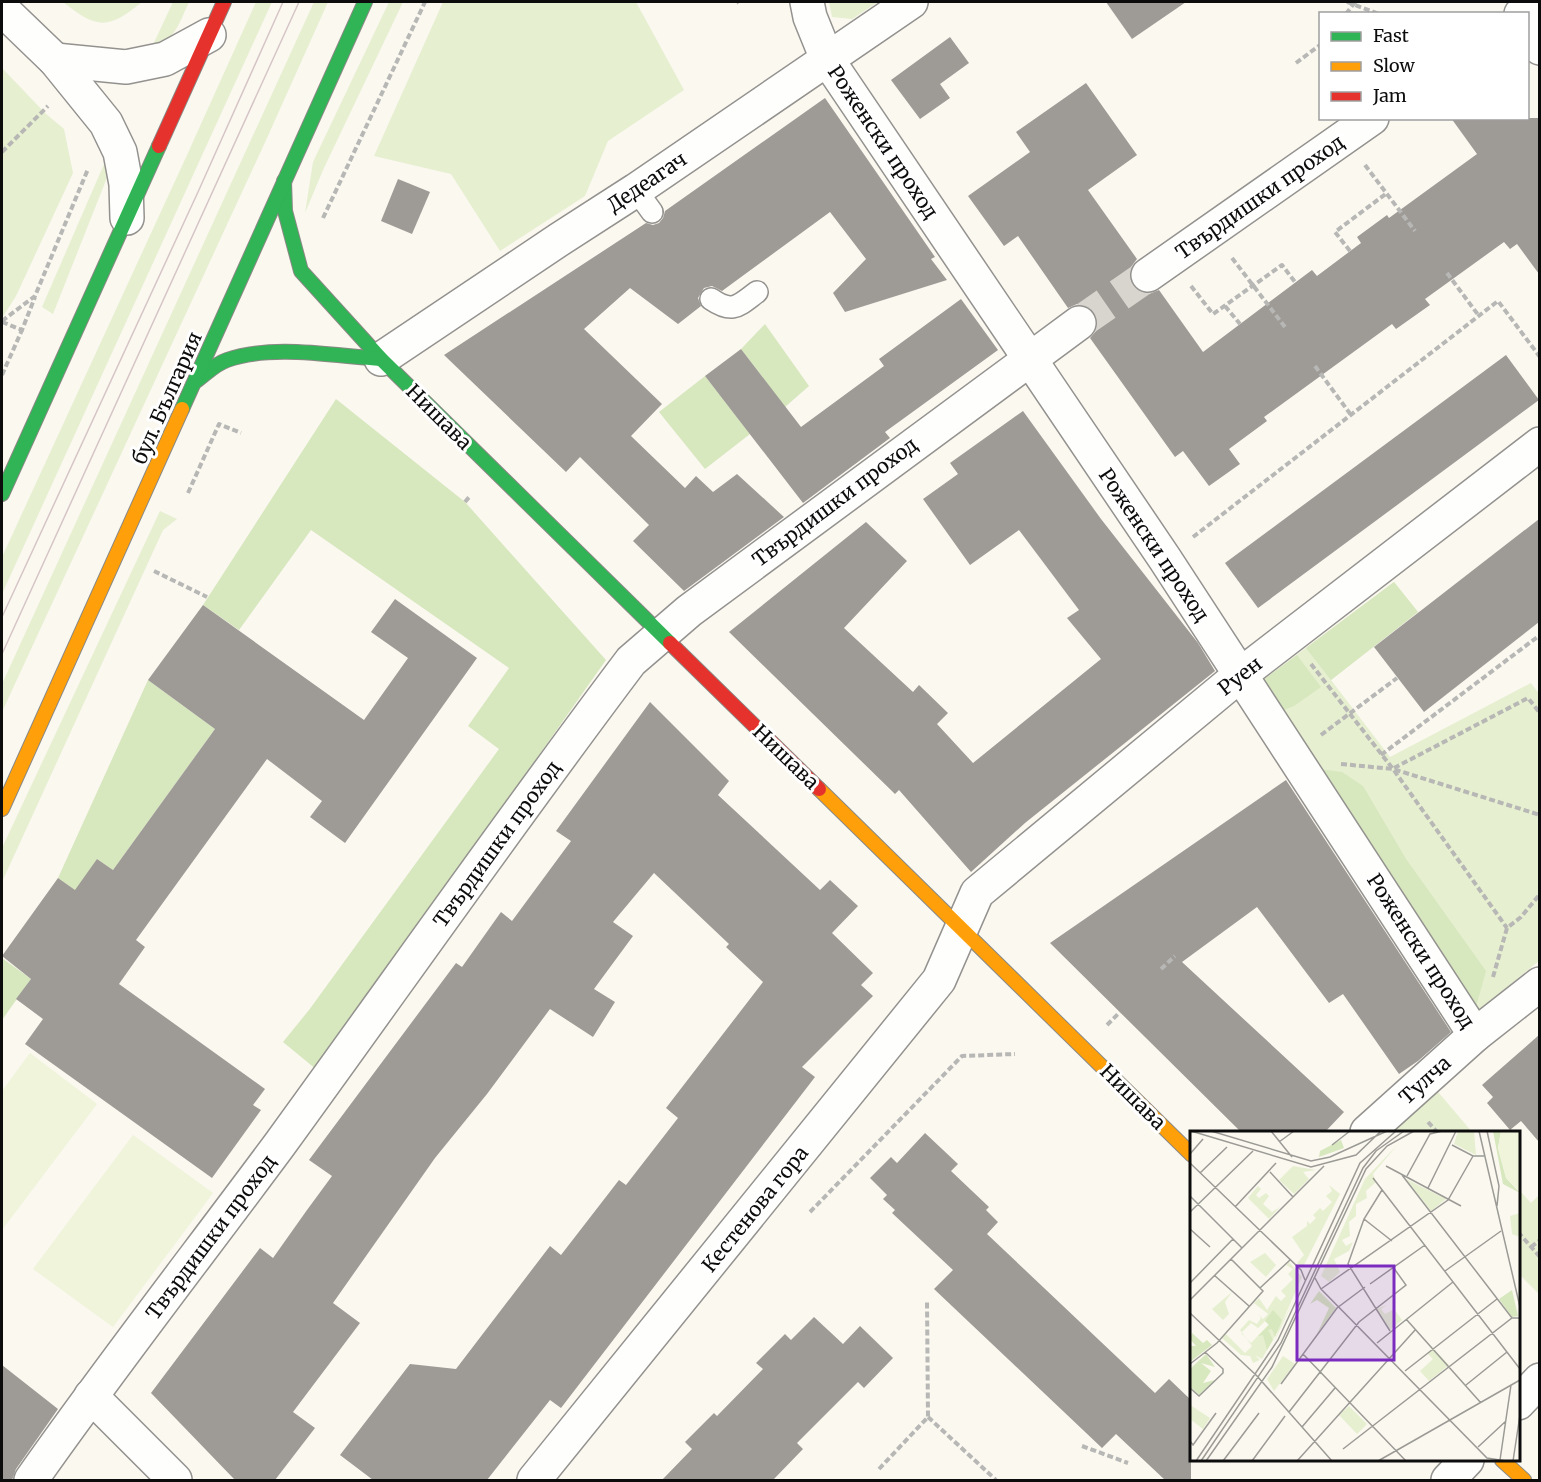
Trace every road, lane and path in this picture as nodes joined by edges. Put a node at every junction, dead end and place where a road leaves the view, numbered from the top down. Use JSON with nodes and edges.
{"nodes":[{"id":1,"x":224,"y":2,"type":"edge"},
{"id":2,"x":365,"y":2,"type":"edge"},
{"id":3,"x":424,"y":2,"type":"edge"},
{"id":4,"x":807,"y":2,"type":"edge"},
{"id":5,"x":911,"y":2,"type":"edge"},
{"id":6,"x":1347,"y":2,"type":"edge"},
{"id":7,"x":1539,"y":2,"type":"edge"},
{"id":8,"x":1354,"y":3,"type":"edge"},
{"id":9,"x":2,"y":9,"type":"edge"},
{"id":10,"x":1374,"y":12,"type":"edge"},
{"id":11,"x":1524,"y":12,"type":"edge"},
{"id":12,"x":1529,"y":34,"type":"edge"},
{"id":13,"x":209,"y":35,"type":"junction"},
{"id":14,"x":1319,"y":46,"type":"edge"},
{"id":15,"x":1539,"y":48,"type":"edge"},
{"id":16,"x":827,"y":58,"type":"junction"},
{"id":17,"x":55,"y":60,"type":"junction"},
{"id":18,"x":1296,"y":63,"type":"dead end"},
{"id":19,"x":49,"y":104,"type":"dead end"},
{"id":20,"x":1369,"y":120,"type":"edge"},
{"id":21,"x":2,"y":152,"type":"edge"},
{"id":22,"x":89,"y":165,"type":"dead end"},
{"id":23,"x":284,"y":181,"type":"junction"},
{"id":24,"x":127,"y":218,"type":"junction"},
{"id":25,"x":321,"y":222,"type":"dead end"},
{"id":26,"x":1415,"y":231,"type":"dead end"},
{"id":27,"x":1350,"y":252,"type":"dead end"},
{"id":28,"x":1447,"y":273,"type":"dead end"},
{"id":29,"x":1148,"y":275,"type":"tunnel mouth"},
{"id":30,"x":1294,"y":282,"type":"dead end"},
{"id":31,"x":1253,"y":286,"type":"junction"},
{"id":32,"x":757,"y":292,"type":"dead end"},
{"id":33,"x":35,"y":296,"type":"junction"},
{"id":34,"x":711,"y":299,"type":"dead end"},
{"id":35,"x":1225,"y":306,"type":"junction"},
{"id":36,"x":1213,"y":314,"type":"dead end"},
{"id":37,"x":1479,"y":316,"type":"junction"},
{"id":38,"x":2,"y":321,"type":"edge"},
{"id":39,"x":1079,"y":323,"type":"tunnel mouth"},
{"id":40,"x":1240,"y":324,"type":"dead end"},
{"id":41,"x":1285,"y":327,"type":"dead end"},
{"id":42,"x":22,"y":330,"type":"junction"},
{"id":43,"x":1539,"y":357,"type":"edge"},
{"id":44,"x":381,"y":359,"type":"junction"},
{"id":45,"x":1030,"y":359,"type":"junction"},
{"id":46,"x":1315,"y":366,"type":"dead end"},
{"id":47,"x":2,"y":375,"type":"edge"},
{"id":48,"x":196,"y":381,"type":"junction"},
{"id":49,"x":1351,"y":415,"type":"junction"},
{"id":50,"x":241,"y":433,"type":"dead end"},
{"id":51,"x":1539,"y":444,"type":"edge"},
{"id":52,"x":188,"y":493,"type":"dead end"},
{"id":53,"x":2,"y":494,"type":"edge"},
{"id":54,"x":470,"y":496,"type":"dead end"},
{"id":55,"x":465,"y":502,"type":"dead end"},
{"id":56,"x":1200,"y":532,"type":"dead end"},
{"id":57,"x":154,"y":571,"type":"dead end"},
{"id":58,"x":207,"y":597,"type":"dead end"},
{"id":59,"x":1539,"y":634,"type":"edge"},
{"id":60,"x":662,"y":635,"type":"junction"},
{"id":61,"x":1291,"y":637,"type":"junction"},
{"id":62,"x":1240,"y":675,"type":"junction"},
{"id":63,"x":1397,"y":678,"type":"dead end"},
{"id":64,"x":1539,"y":713,"type":"edge"},
{"id":65,"x":1350,"y":714,"type":"junction"},
{"id":66,"x":1382,"y":755,"type":"junction"},
{"id":67,"x":1295,"y":758,"type":"junction"},
{"id":68,"x":1393,"y":768,"type":"junction"},
{"id":69,"x":2,"y":809,"type":"edge"},
{"id":70,"x":1539,"y":815,"type":"edge"},
{"id":71,"x":1539,"y":894,"type":"edge"},
{"id":72,"x":1507,"y":928,"type":"junction"},
{"id":73,"x":961,"y":929,"type":"junction"},
{"id":74,"x":1174,"y":956,"type":"dead end"},
{"id":75,"x":1161,"y":969,"type":"dead end"},
{"id":76,"x":1491,"y":982,"type":"dead end"},
{"id":77,"x":1539,"y":984,"type":"edge"},
{"id":78,"x":1475,"y":1035,"type":"junction"},
{"id":79,"x":1015,"y":1054,"type":"dead end"},
{"id":80,"x":1368,"y":1131,"type":"edge"},
{"id":81,"x":1190,"y":1154,"type":"edge"},
{"id":82,"x":810,"y":1212,"type":"dead end"},
{"id":83,"x":1520,"y":1234,"type":"edge"},
{"id":84,"x":1539,"y":1240,"type":"edge"},
{"id":85,"x":1531,"y":1247,"type":"junction"},
{"id":86,"x":1539,"y":1257,"type":"edge"},
{"id":87,"x":927,"y":1300,"type":"dead end"},
{"id":88,"x":1539,"y":1380,"type":"edge"},
{"id":89,"x":91,"y":1396,"type":"junction"},
{"id":90,"x":1520,"y":1401,"type":"edge"},
{"id":91,"x":928,"y":1417,"type":"junction"},
{"id":92,"x":1082,"y":1446,"type":"dead end"},
{"id":93,"x":1466,"y":1461,"type":"edge"},
{"id":94,"x":1503,"y":1461,"type":"edge"},
{"id":95,"x":1128,"y":1463,"type":"dead end"},
{"id":96,"x":879,"y":1469,"type":"dead end"},
{"id":97,"x":31,"y":1480,"type":"edge"},
{"id":98,"x":175,"y":1480,"type":"edge"},
{"id":99,"x":534,"y":1480,"type":"edge"},
{"id":100,"x":996,"y":1480,"type":"edge"},
{"id":101,"x":1448,"y":1480,"type":"edge"},
{"id":102,"x":1524,"y":1480,"type":"edge"}],
"edges":[{"from":1,"to":13,"type":"street"},
{"from":2,"to":23,"type":"street","name":"бул. България"},
{"from":3,"to":25,"type":"path"},
{"from":4,"to":16,"type":"street","name":"Роженски проход"},
{"from":5,"to":16,"type":"street","name":"Дедеагач"},
{"from":6,"to":8,"type":"path"},
{"from":7,"to":11,"type":"street"},
{"from":8,"to":10,"type":"path"},
{"from":9,"to":17,"type":"street"},
{"from":12,"to":15,"type":"street"},
{"from":13,"to":17,"type":"street"},
{"from":13,"to":24,"type":"street"},
{"from":14,"to":18,"type":"path"},
{"from":16,"to":44,"type":"street","name":"Дедеагач"},
{"from":16,"to":45,"type":"street","name":"Роженски проход"},
{"from":17,"to":24,"type":"street"},
{"from":19,"to":21,"type":"path"},
{"from":20,"to":29,"type":"street","name":"Твърдишки проход"},
{"from":22,"to":33,"type":"path"},
{"from":23,"to":44,"type":"street","name":"Нишава"},
{"from":23,"to":48,"type":"street","name":"бул. България"},
{"from":24,"to":53,"type":"street"},
{"from":26,"to":27,"type":"path"},
{"from":28,"to":37,"type":"path"},
{"from":30,"to":31,"type":"path"},
{"from":31,"to":35,"type":"path"},
{"from":31,"to":41,"type":"path"},
{"from":32,"to":34,"type":"lane"},
{"from":33,"to":38,"type":"path"},
{"from":33,"to":42,"type":"path"},
{"from":35,"to":36,"type":"path"},
{"from":35,"to":40,"type":"path"},
{"from":37,"to":43,"type":"path"},
{"from":37,"to":49,"type":"path"},
{"from":38,"to":42,"type":"path"},
{"from":39,"to":45,"type":"street","name":"Твърдишки проход"},
{"from":42,"to":47,"type":"path"},
{"from":44,"to":48,"type":"street"},
{"from":44,"to":60,"type":"street","name":"Нишава"},
{"from":45,"to":60,"type":"street","name":"Твърдишки проход"},
{"from":45,"to":62,"type":"street","name":"Роженски проход"},
{"from":46,"to":49,"type":"path"},
{"from":48,"to":69,"type":"street","name":"бул. България"},
{"from":49,"to":56,"type":"path"},
{"from":50,"to":52,"type":"path"},
{"from":51,"to":61,"type":"street","name":"Руен"},
{"from":54,"to":55,"type":"path"},
{"from":57,"to":58,"type":"path"},
{"from":59,"to":66,"type":"path"},
{"from":60,"to":73,"type":"street","name":"Нишава"},
{"from":60,"to":89,"type":"street","name":"Твърдишки проход"},
{"from":61,"to":62,"type":"street","name":"Руен"},
{"from":61,"to":65,"type":"path"},
{"from":62,"to":67,"type":"street","name":"Роженски проход"},
{"from":62,"to":73,"type":"street","name":"Руен"},
{"from":63,"to":65,"type":"path"},
{"from":64,"to":68,"type":"path"},
{"from":65,"to":66,"type":"path"},
{"from":65,"to":67,"type":"path"},
{"from":66,"to":68,"type":"path"},
{"from":67,"to":68,"type":"path"},
{"from":67,"to":78,"type":"street","name":"Роженски проход"},
{"from":68,"to":70,"type":"path"},
{"from":68,"to":72,"type":"path"},
{"from":71,"to":72,"type":"path"},
{"from":72,"to":76,"type":"path"},
{"from":73,"to":81,"type":"street","name":"Нишава"},
{"from":73,"to":99,"type":"street","name":"Кестенова гора"},
{"from":74,"to":75,"type":"path"},
{"from":77,"to":78,"type":"street","name":"Тулча"},
{"from":78,"to":80,"type":"street","name":"Тулча"},
{"from":79,"to":82,"type":"path"},
{"from":83,"to":85,"type":"path"},
{"from":84,"to":85,"type":"path"},
{"from":85,"to":86,"type":"path"},
{"from":87,"to":91,"type":"path"},
{"from":88,"to":90,"type":"street"},
{"from":89,"to":97,"type":"street","name":"Твърдишки проход"},
{"from":89,"to":98,"type":"street"},
{"from":91,"to":96,"type":"path"},
{"from":91,"to":100,"type":"path"},
{"from":92,"to":95,"type":"path"},
{"from":93,"to":101,"type":"street"},
{"from":94,"to":102,"type":"street"}]}
